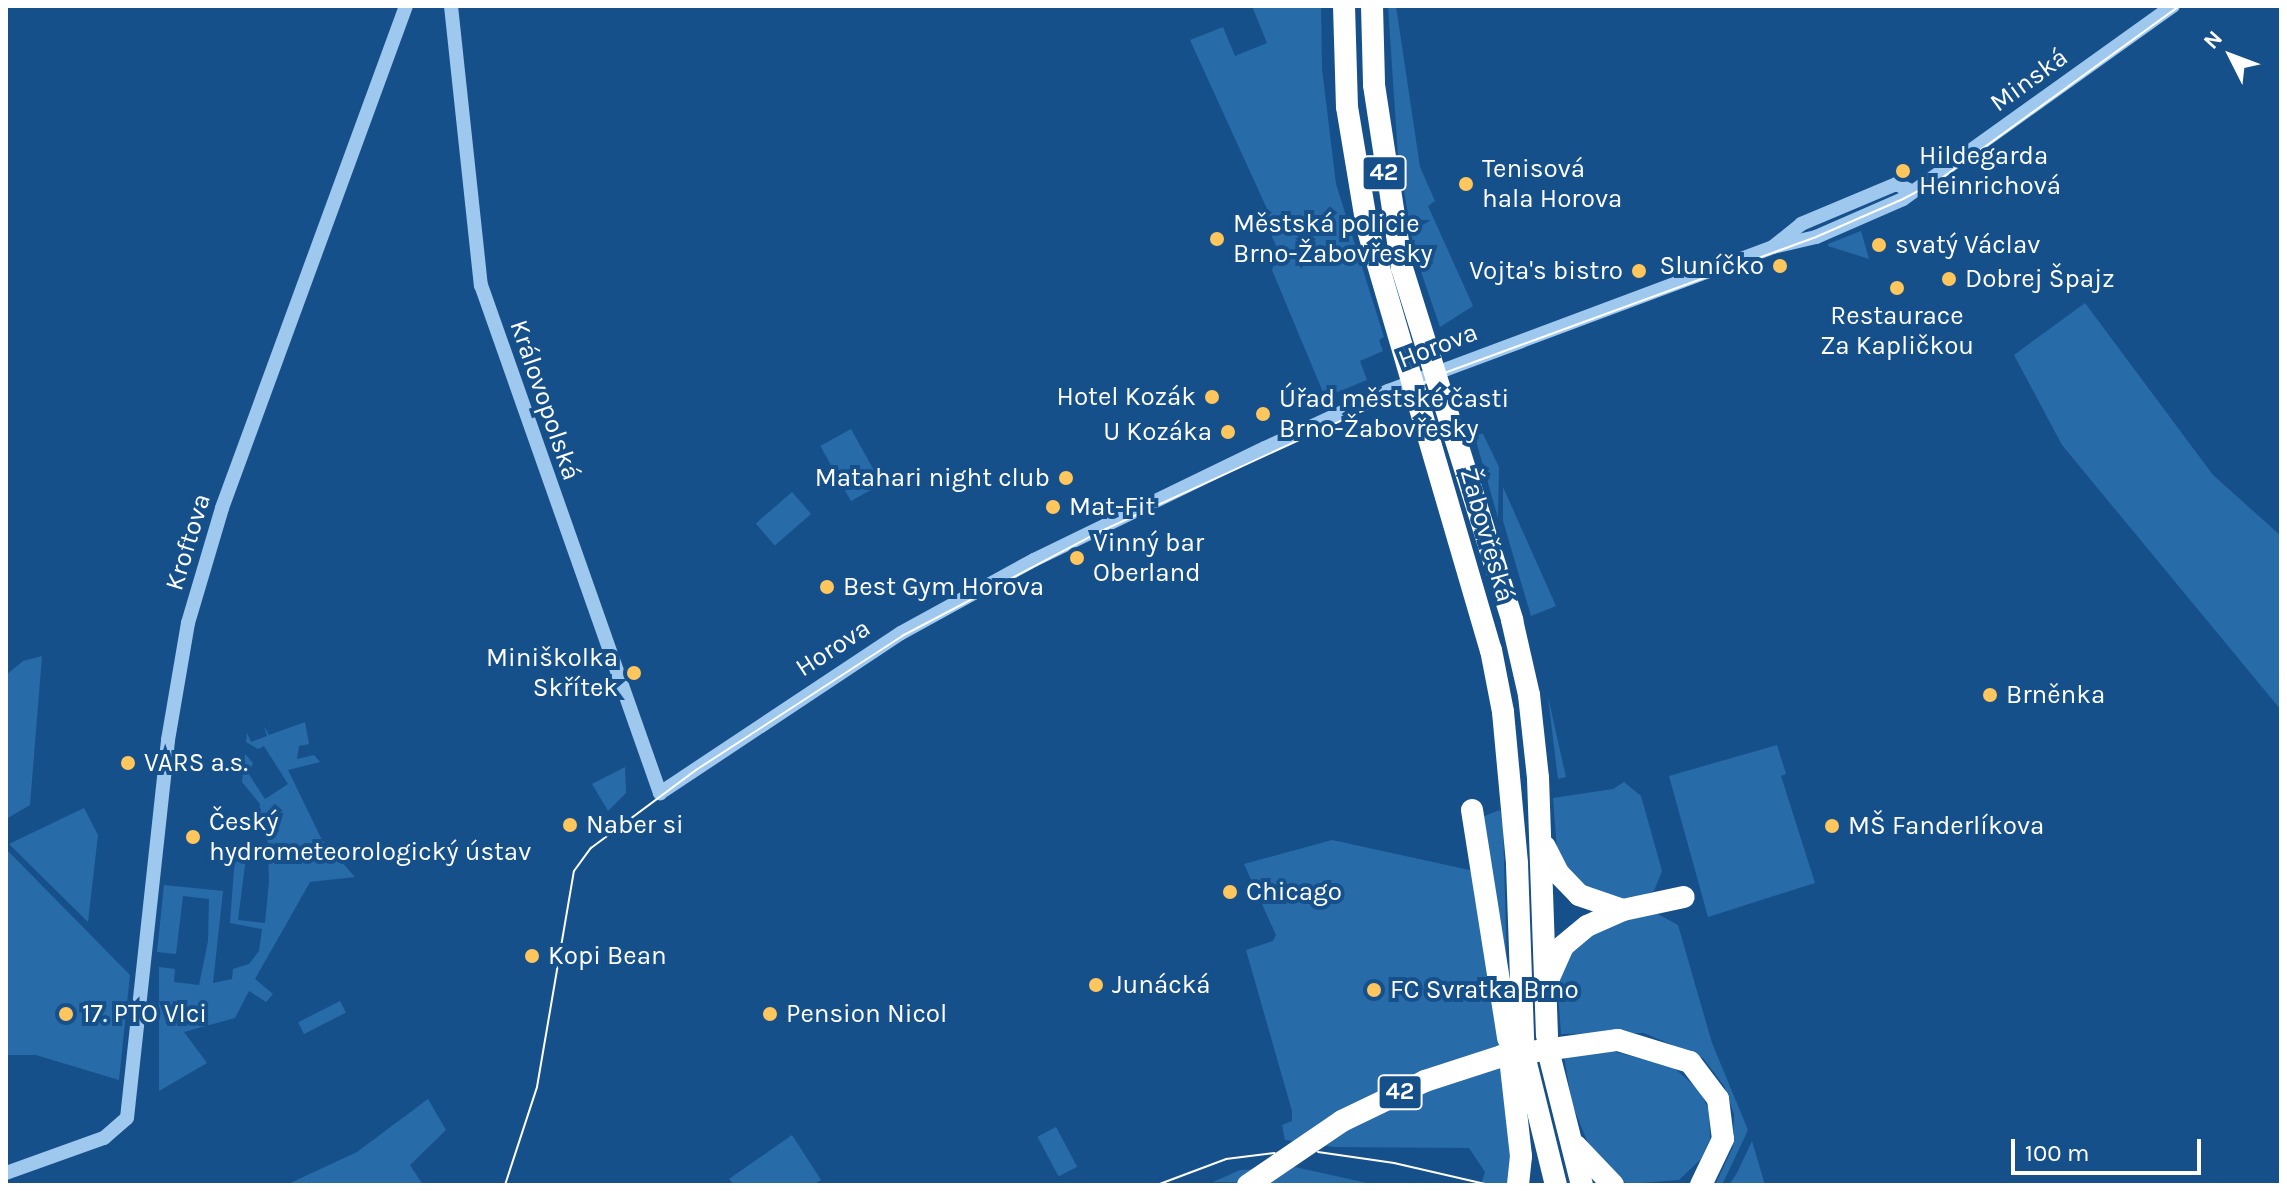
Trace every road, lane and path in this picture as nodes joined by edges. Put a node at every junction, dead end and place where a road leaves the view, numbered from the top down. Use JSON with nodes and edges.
{"nodes":[{"id":1,"x":406,"y":6,"type":"edge"},
{"id":2,"x":451,"y":6,"type":"edge"},
{"id":3,"x":1372,"y":6,"type":"edge"},
{"id":4,"x":2173,"y":6,"type":"edge"},
{"id":5,"x":1341,"y":11,"type":"edge"},
{"id":6,"x":1911,"y":191,"type":"junction"},
{"id":7,"x":1793,"y":244,"type":"joint"},
{"id":8,"x":1773,"y":247,"type":"junction"},
{"id":9,"x":1413,"y":339,"type":"junction"},
{"id":10,"x":660,"y":793,"type":"joint"},
{"id":11,"x":1472,"y":810,"type":"dead end"},
{"id":12,"x":1541,"y":839,"type":"junction"},
{"id":13,"x":1684,"y":897,"type":"dead end"},
{"id":14,"x":1623,"y":910,"type":"junction"},
{"id":15,"x":1517,"y":939,"type":"junction"},
{"id":16,"x":1544,"y":993,"type":"junction"},
{"id":17,"x":1506,"y":1014,"type":"junction"},
{"id":18,"x":1563,"y":1125,"type":"junction"},
{"id":19,"x":1520,"y":1145,"type":"junction"},
{"id":20,"x":6,"y":1173,"type":"edge"},
{"id":21,"x":1706,"y":1177,"type":"edge"},
{"id":22,"x":1248,"y":1185,"type":"edge"},
{"id":23,"x":1518,"y":1185,"type":"edge"},
{"id":24,"x":1527,"y":1185,"type":"edge"},
{"id":25,"x":1556,"y":1185,"type":"edge"},
{"id":26,"x":1582,"y":1185,"type":"edge"},
{"id":27,"x":1613,"y":1185,"type":"edge"},
{"id":28,"x":1685,"y":1185,"type":"edge"}],
"edges":[{"from":1,"to":20,"type":"street","name":"Kroftova"},
{"from":2,"to":10,"type":"street","name":"Královopolská"},
{"from":3,"to":9,"type":"highway","name":"Žabovřeská","number":"42"},
{"from":4,"to":6,"type":"street","name":"Minská"},
{"from":5,"to":9,"type":"highway","name":"Žabovřeská","number":"42"},
{"from":6,"to":7,"type":"street","name":"Minská"},
{"from":6,"to":8,"type":"street"},
{"from":7,"to":8,"type":"street","name":"Horova"},
{"from":8,"to":10,"type":"street","name":"Horova"},
{"from":9,"to":12,"type":"highway","name":"Žabovřeská","number":"42"},
{"from":9,"to":15,"type":"highway","name":"Žabovřeská","number":"42"},
{"from":11,"to":17,"type":"highway"},
{"from":12,"to":14,"type":"highway"},
{"from":12,"to":16,"type":"highway","name":"Žabovřeská","number":"42"},
{"from":13,"to":14,"type":"highway"},
{"from":14,"to":16,"type":"highway"},
{"from":15,"to":17,"type":"highway","number":"42"},
{"from":15,"to":17,"type":"highway","name":"Žabovřeská","number":"42"},
{"from":16,"to":18,"type":"highway","name":"Žabovřeská","number":"42"},
{"from":18,"to":26,"type":"highway","name":"Žabovřeská","number":"42"},
{"from":18,"to":27,"type":"highway","number":"42"},
{"from":19,"to":23,"type":"highway"},
{"from":19,"to":24,"type":"highway"},
{"from":19,"to":25,"type":"highway"},
{"from":21,"to":22,"type":"highway","number":"42"},
{"from":21,"to":28,"type":"highway","number":"42"}]}
